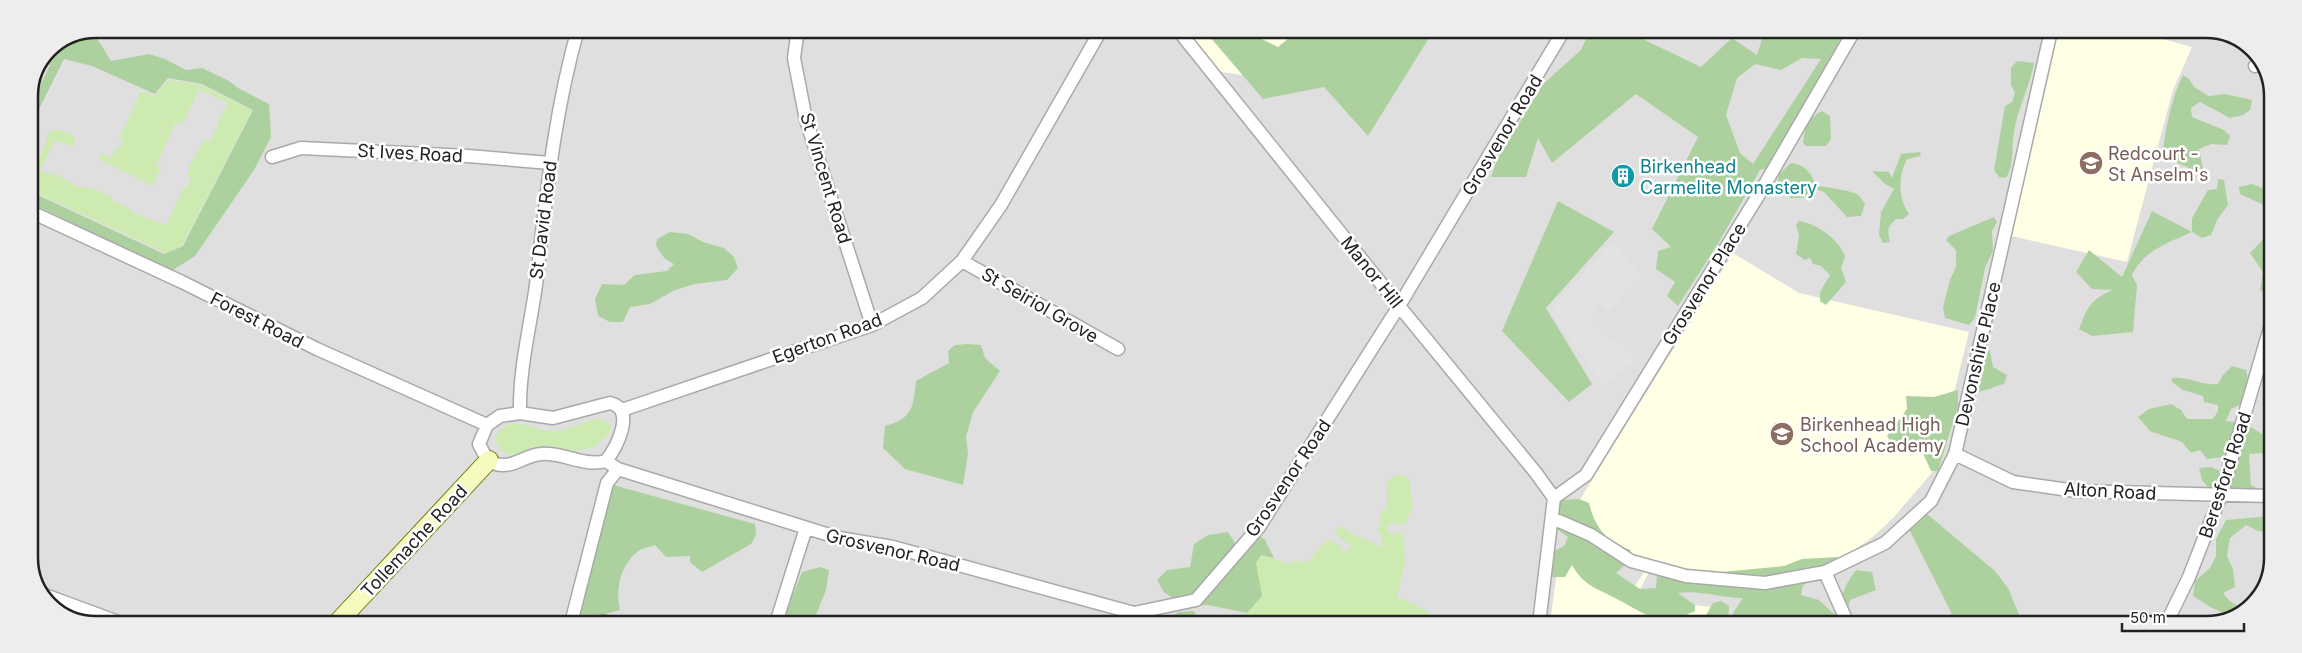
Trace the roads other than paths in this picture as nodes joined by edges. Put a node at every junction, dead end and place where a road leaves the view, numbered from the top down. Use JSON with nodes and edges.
{"nodes":[{"id":1,"x":576,"y":38,"type":"edge"},
{"id":2,"x":797,"y":38,"type":"edge"},
{"id":3,"x":1096,"y":38,"type":"edge"},
{"id":4,"x":1184,"y":38,"type":"edge"},
{"id":5,"x":1559,"y":38,"type":"edge"},
{"id":6,"x":1850,"y":38,"type":"edge"},
{"id":7,"x":2049,"y":38,"type":"edge"},
{"id":8,"x":272,"y":157,"type":"dead end"},
{"id":9,"x":550,"y":163,"type":"junction"},
{"id":10,"x":38,"y":215,"type":"edge"},
{"id":11,"x":962,"y":261,"type":"junction"},
{"id":12,"x":1399,"y":306,"type":"junction"},
{"id":13,"x":872,"y":325,"type":"junction"},
{"id":14,"x":2264,"y":348,"type":"edge"},
{"id":15,"x":1118,"y":349,"type":"dead end"},
{"id":16,"x":622,"y":410,"type":"junction"},
{"id":17,"x":520,"y":413,"type":"junction"},
{"id":18,"x":487,"y":425,"type":"junction"},
{"id":19,"x":1955,"y":454,"type":"junction"},
{"id":20,"x":489,"y":460,"type":"junction"},
{"id":21,"x":606,"y":461,"type":"junction"},
{"id":22,"x":618,"y":469,"type":"junction"},
{"id":23,"x":2221,"y":495,"type":"junction"},
{"id":24,"x":2264,"y":496,"type":"edge"},
{"id":25,"x":1554,"y":498,"type":"junction"},
{"id":26,"x":1552,"y":518,"type":"junction"},
{"id":27,"x":806,"y":528,"type":"junction"},
{"id":28,"x":1825,"y":572,"type":"junction"},
{"id":29,"x":55,"y":599,"type":"edge"},
{"id":30,"x":102,"y":616,"type":"edge"},
{"id":31,"x":344,"y":616,"type":"edge"},
{"id":32,"x":573,"y":616,"type":"edge"},
{"id":33,"x":778,"y":616,"type":"edge"},
{"id":34,"x":1126,"y":616,"type":"edge"},
{"id":35,"x":1140,"y":616,"type":"edge"},
{"id":36,"x":1540,"y":616,"type":"edge"},
{"id":37,"x":1844,"y":616,"type":"edge"},
{"id":38,"x":2170,"y":616,"type":"edge"}],
"edges":[{"from":1,"to":9,"type":"street","name":"St David Road"},
{"from":2,"to":13,"type":"street","name":"St Vincent Road"},
{"from":3,"to":11,"type":"street","name":"Egerton Road"},
{"from":4,"to":12,"type":"street","name":"Manor Hill"},
{"from":5,"to":12,"type":"street","name":"Grosvenor Road"},
{"from":6,"to":25,"type":"street","name":"Grosvenor Place"},
{"from":7,"to":19,"type":"street","name":"Devonshire Place"},
{"from":8,"to":9,"type":"street","name":"St Ives Road"},
{"from":9,"to":17,"type":"street","name":"St David Road"},
{"from":10,"to":18,"type":"street","name":"Forest Road"},
{"from":11,"to":13,"type":"street","name":"Egerton Road"},
{"from":11,"to":15,"type":"street","name":"St Seiriol Grove"},
{"from":12,"to":25,"type":"street","name":"Manor Hill"},
{"from":12,"to":35,"type":"street","name":"Grosvenor Road"},
{"from":13,"to":16,"type":"street","name":"Egerton Road"},
{"from":14,"to":23,"type":"street","name":"Beresford Road"},
{"from":16,"to":17,"type":"street"},
{"from":16,"to":21,"type":"street"},
{"from":17,"to":18,"type":"street"},
{"from":18,"to":20,"type":"street"},
{"from":19,"to":23,"type":"street","name":"Alton Road"},
{"from":19,"to":28,"type":"street","name":"Devonshire Place"},
{"from":20,"to":21,"type":"street"},
{"from":20,"to":31,"type":"street","name":"Tollemache Road"},
{"from":21,"to":22,"type":"street","name":"Grosvenor Road"},
{"from":22,"to":27,"type":"street","name":"Grosvenor Road"},
{"from":22,"to":32,"type":"street"},
{"from":23,"to":24,"type":"street","name":"Alton Road"},
{"from":23,"to":38,"type":"street","name":"Beresford Road"},
{"from":25,"to":26,"type":"street"},
{"from":26,"to":28,"type":"street","name":"Devonshire Place"},
{"from":26,"to":36,"type":"street"},
{"from":27,"to":33,"type":"street"},
{"from":27,"to":34,"type":"street","name":"Grosvenor Road"},
{"from":28,"to":37,"type":"street"},
{"from":29,"to":30,"type":"street"}]}
